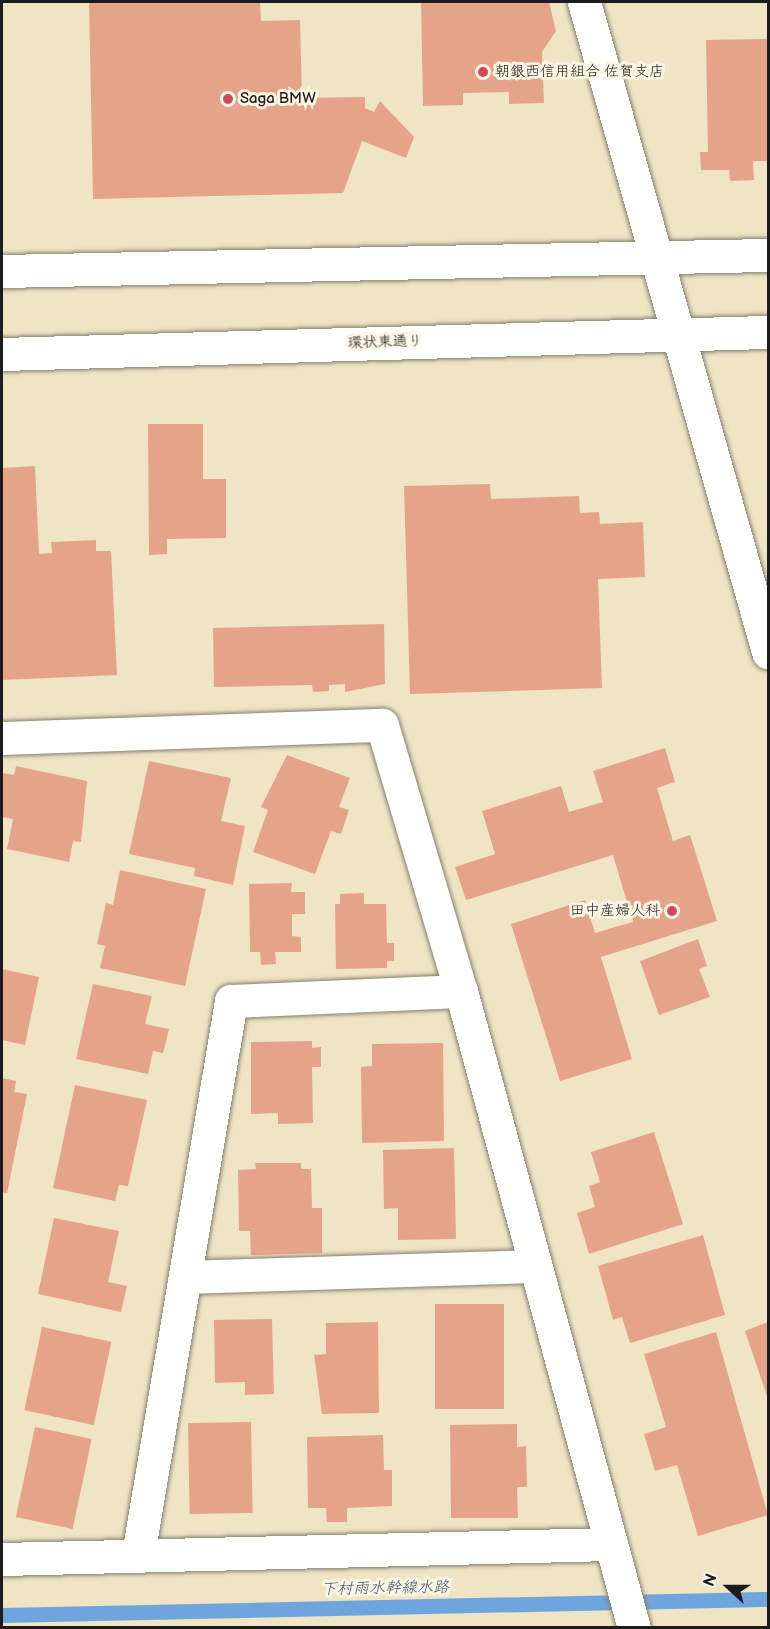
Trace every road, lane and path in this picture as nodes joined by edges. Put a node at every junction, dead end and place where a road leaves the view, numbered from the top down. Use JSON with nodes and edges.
{"nodes":[{"id":1,"x":584,"y":2,"type":"edge"},
{"id":2,"x":768,"y":255,"type":"edge"},
{"id":3,"x":656,"y":256,"type":"junction"},
{"id":4,"x":2,"y":271,"type":"edge"},
{"id":5,"x":768,"y":332,"type":"edge"},
{"id":6,"x":679,"y":333,"type":"junction"},
{"id":7,"x":2,"y":354,"type":"edge"},
{"id":8,"x":768,"y":652,"type":"edge"},
{"id":9,"x":2,"y":738,"type":"edge"},
{"id":10,"x":461,"y":991,"type":"junction"},
{"id":11,"x":536,"y":1266,"type":"junction"},
{"id":12,"x":185,"y":1277,"type":"junction"},
{"id":13,"x":613,"y":1551,"type":"junction"},
{"id":14,"x":138,"y":1555,"type":"junction"},
{"id":15,"x":2,"y":1559,"type":"edge"},
{"id":16,"x":634,"y":1628,"type":"edge"}],
"edges":[{"from":1,"to":3,"type":"street"},
{"from":2,"to":3,"type":"street"},
{"from":3,"to":4,"type":"street"},
{"from":3,"to":6,"type":"street"},
{"from":5,"to":6,"type":"street","name":"環状東通り"},
{"from":6,"to":7,"type":"street","name":"環状東通り"},
{"from":6,"to":8,"type":"street"},
{"from":9,"to":10,"type":"street"},
{"from":10,"to":11,"type":"street"},
{"from":10,"to":12,"type":"street"},
{"from":11,"to":12,"type":"street"},
{"from":11,"to":13,"type":"street"},
{"from":12,"to":14,"type":"street"},
{"from":13,"to":14,"type":"street"},
{"from":13,"to":16,"type":"street"},
{"from":14,"to":15,"type":"street"}]}
